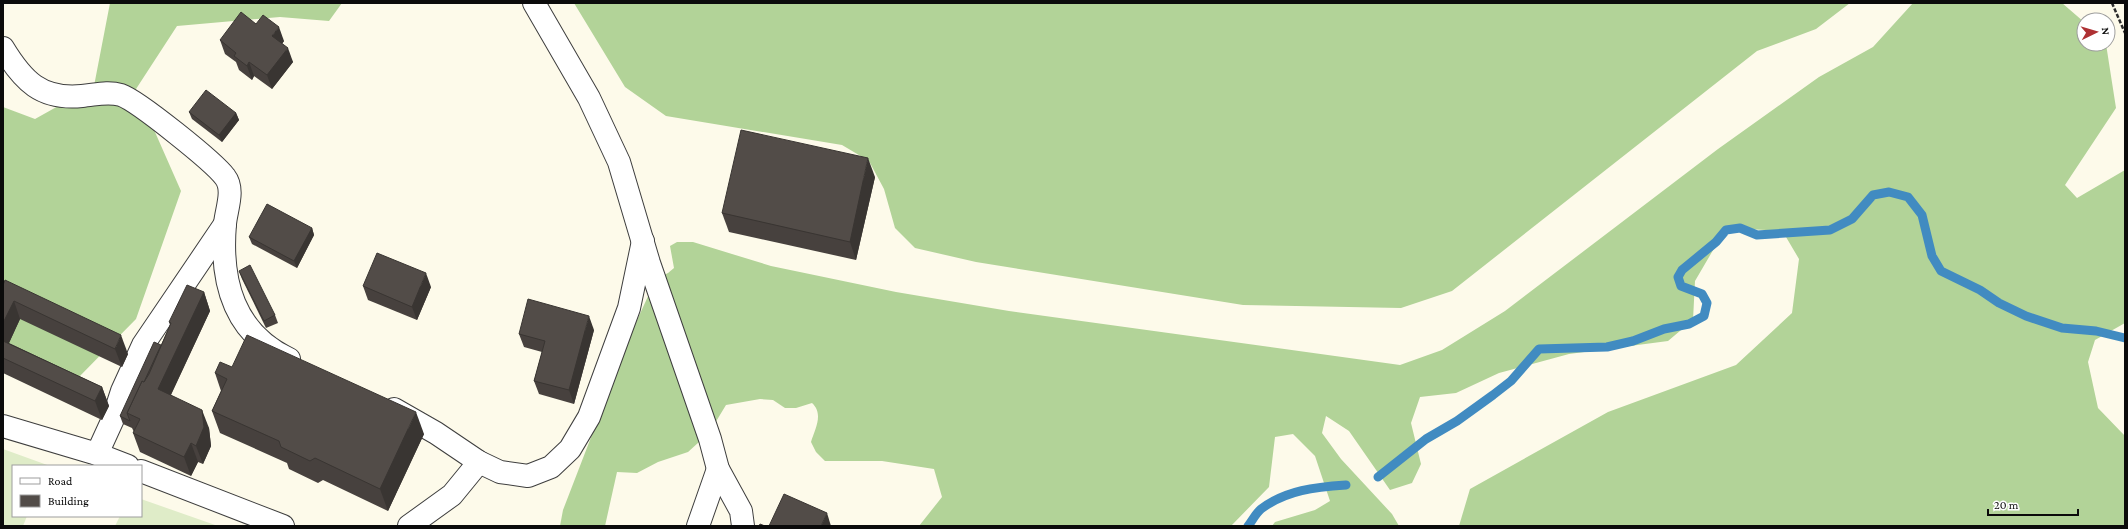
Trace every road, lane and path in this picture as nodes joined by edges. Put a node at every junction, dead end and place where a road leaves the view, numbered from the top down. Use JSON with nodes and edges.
{"nodes":[{"id":1,"x":534,"y":3,"type":"edge"},
{"id":2,"x":2112,"y":3,"type":"edge"},
{"id":3,"x":2125,"y":33,"type":"edge"},
{"id":4,"x":3,"y":48,"type":"edge"},
{"id":5,"x":225,"y":224,"type":"junction"},
{"id":6,"x":643,"y":241,"type":"junction"},
{"id":7,"x":306,"y":367,"type":"edge"},
{"id":8,"x":377,"y":401,"type":"edge"},
{"id":9,"x":3,"y":426,"type":"edge"},
{"id":10,"x":97,"y":454,"type":"junction"},
{"id":11,"x":479,"y":462,"type":"junction"},
{"id":12,"x":125,"y":465,"type":"edge"},
{"id":13,"x":718,"y":469,"type":"junction"},
{"id":14,"x":142,"y":471,"type":"edge"},
{"id":15,"x":283,"y":526,"type":"edge"},
{"id":16,"x":409,"y":526,"type":"edge"},
{"id":17,"x":698,"y":526,"type":"edge"},
{"id":18,"x":743,"y":526,"type":"edge"}],
"edges":[{"from":1,"to":6,"type":"lane"},
{"from":2,"to":3,"type":"path"},
{"from":4,"to":5,"type":"lane"},
{"from":5,"to":7,"type":"lane"},
{"from":5,"to":10,"type":"lane"},
{"from":6,"to":11,"type":"lane"},
{"from":6,"to":13,"type":"lane"},
{"from":8,"to":11,"type":"lane"},
{"from":9,"to":10,"type":"lane"},
{"from":10,"to":12,"type":"lane"},
{"from":11,"to":16,"type":"lane"},
{"from":13,"to":17,"type":"lane"},
{"from":13,"to":18,"type":"lane"},
{"from":14,"to":15,"type":"lane"}]}
